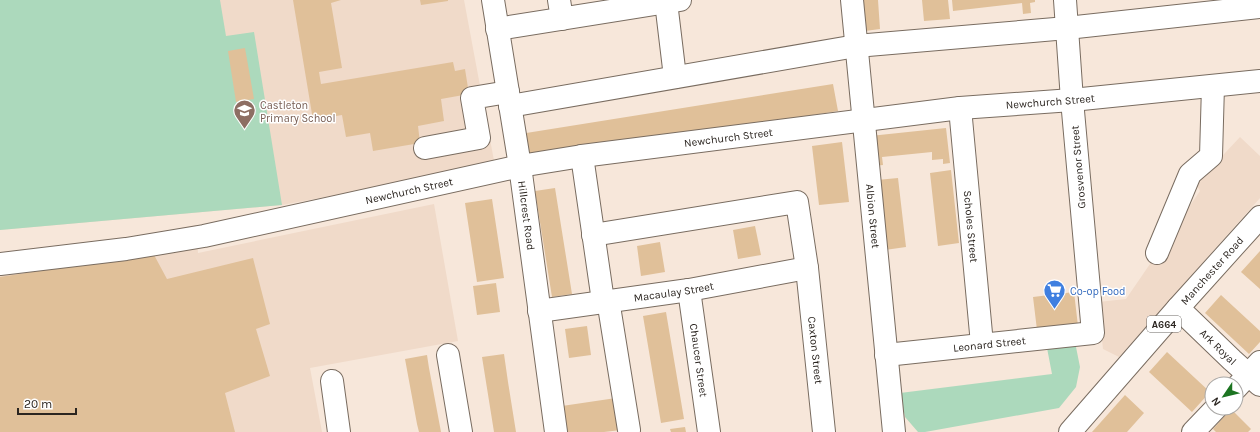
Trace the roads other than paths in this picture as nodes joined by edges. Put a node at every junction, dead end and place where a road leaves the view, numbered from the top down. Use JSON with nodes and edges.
{"nodes":[{"id":1,"x":493,"y":0,"type":"edge"},
{"id":2,"x":852,"y":0,"type":"edge"},
{"id":3,"x":1065,"y":0,"type":"edge"},
{"id":4,"x":673,"y":1,"type":"edge"},
{"id":5,"x":1260,"y":7,"type":"edge"},
{"id":6,"x":561,"y":10,"type":"edge"},
{"id":7,"x":1067,"y":28,"type":"junction"},
{"id":8,"x":497,"y":29,"type":"junction"},
{"id":9,"x":856,"y":46,"type":"junction"},
{"id":10,"x":675,"y":78,"type":"junction"},
{"id":11,"x":1260,"y":81,"type":"edge"},
{"id":12,"x":1213,"y":86,"type":"junction"},
{"id":13,"x":509,"y":99,"type":"junction"},
{"id":14,"x":1072,"y":100,"type":"junction"},
{"id":15,"x":960,"y":108,"type":"junction"},
{"id":16,"x":864,"y":121,"type":"junction"},
{"id":17,"x":425,"y":148,"type":"dead end"},
{"id":18,"x":582,"y":156,"type":"junction"},
{"id":19,"x":520,"y":166,"type":"junction"},
{"id":20,"x":1260,"y":217,"type":"edge"},
{"id":21,"x":593,"y":235,"type":"junction"},
{"id":22,"x":1157,"y":253,"type":"dead end"},
{"id":23,"x":0,"y":264,"type":"edge"},
{"id":24,"x":807,"y":268,"type":"junction"},
{"id":25,"x":689,"y":290,"type":"junction"},
{"id":26,"x":606,"y":301,"type":"junction"},
{"id":27,"x":1178,"y":308,"type":"junction"},
{"id":28,"x":539,"y":311,"type":"junction"},
{"id":29,"x":1093,"y":333,"type":"joint"},
{"id":30,"x":982,"y":344,"type":"junction"},
{"id":31,"x":886,"y":354,"type":"junction"},
{"id":32,"x":448,"y":355,"type":"dead end"},
{"id":33,"x":1251,"y":377,"type":"edge"},
{"id":34,"x":332,"y":381,"type":"dead end"},
{"id":35,"x":1208,"y":416,"type":"edge"},
{"id":36,"x":629,"y":430,"type":"dead end"},
{"id":37,"x":339,"y":432,"type":"edge"},
{"id":38,"x":461,"y":432,"type":"edge"},
{"id":39,"x":556,"y":432,"type":"edge"},
{"id":40,"x":709,"y":432,"type":"edge"},
{"id":41,"x":824,"y":432,"type":"edge"},
{"id":42,"x":894,"y":432,"type":"edge"},
{"id":43,"x":1070,"y":432,"type":"edge"},
{"id":44,"x":1193,"y":432,"type":"edge"}],
"edges":[{"from":1,"to":8,"type":"street","name":"Hillcrest Road"},
{"from":2,"to":9,"type":"street","name":"Albion Street"},
{"from":3,"to":7,"type":"street","name":"Grosvenor Street"},
{"from":4,"to":6,"type":"street"},
{"from":4,"to":10,"type":"street"},
{"from":5,"to":7,"type":"street"},
{"from":6,"to":8,"type":"street"},
{"from":7,"to":9,"type":"street"},
{"from":7,"to":14,"type":"street","name":"Grosvenor Street"},
{"from":8,"to":13,"type":"street","name":"Hillcrest Road"},
{"from":9,"to":10,"type":"street"},
{"from":9,"to":16,"type":"street","name":"Albion Street"},
{"from":10,"to":13,"type":"street"},
{"from":11,"to":12,"type":"street","name":"Newchurch Street"},
{"from":12,"to":14,"type":"street","name":"Newchurch Street"},
{"from":12,"to":22,"type":"street"},
{"from":13,"to":17,"type":"street"},
{"from":13,"to":19,"type":"street","name":"Hillcrest Road"},
{"from":14,"to":15,"type":"street","name":"Newchurch Street"},
{"from":14,"to":29,"type":"street","name":"Grosvenor Street"},
{"from":15,"to":16,"type":"street","name":"Newchurch Street"},
{"from":15,"to":30,"type":"street","name":"Scholes Street"},
{"from":16,"to":18,"type":"street","name":"Newchurch Street"},
{"from":16,"to":31,"type":"street","name":"Albion Street"},
{"from":18,"to":19,"type":"street","name":"Newchurch Street"},
{"from":18,"to":21,"type":"street"},
{"from":19,"to":23,"type":"street","name":"Newchurch Street"},
{"from":19,"to":28,"type":"street","name":"Hillcrest Road"},
{"from":20,"to":27,"type":"street","name":"Manchester Road","number":"A664"},
{"from":21,"to":24,"type":"street","name":"Caxton Street"},
{"from":21,"to":26,"type":"street"},
{"from":24,"to":25,"type":"street","name":"Macaulay Street"},
{"from":24,"to":41,"type":"street","name":"Caxton Street"},
{"from":25,"to":26,"type":"street","name":"Macaulay Street"},
{"from":25,"to":40,"type":"street","name":"Chaucer Street"},
{"from":26,"to":28,"type":"street","name":"Macaulay Street"},
{"from":26,"to":36,"type":"street"},
{"from":27,"to":33,"type":"street","name":"Ark Royal"},
{"from":27,"to":43,"type":"street","name":"Manchester Road","number":"A664"},
{"from":28,"to":39,"type":"street","name":"Hillcrest Road"},
{"from":29,"to":30,"type":"street","name":"Leonard Street"},
{"from":30,"to":31,"type":"street","name":"Leonard Street"},
{"from":31,"to":42,"type":"street","name":"Albion Street"},
{"from":32,"to":38,"type":"street"},
{"from":34,"to":37,"type":"street"},
{"from":35,"to":44,"type":"street"}]}
